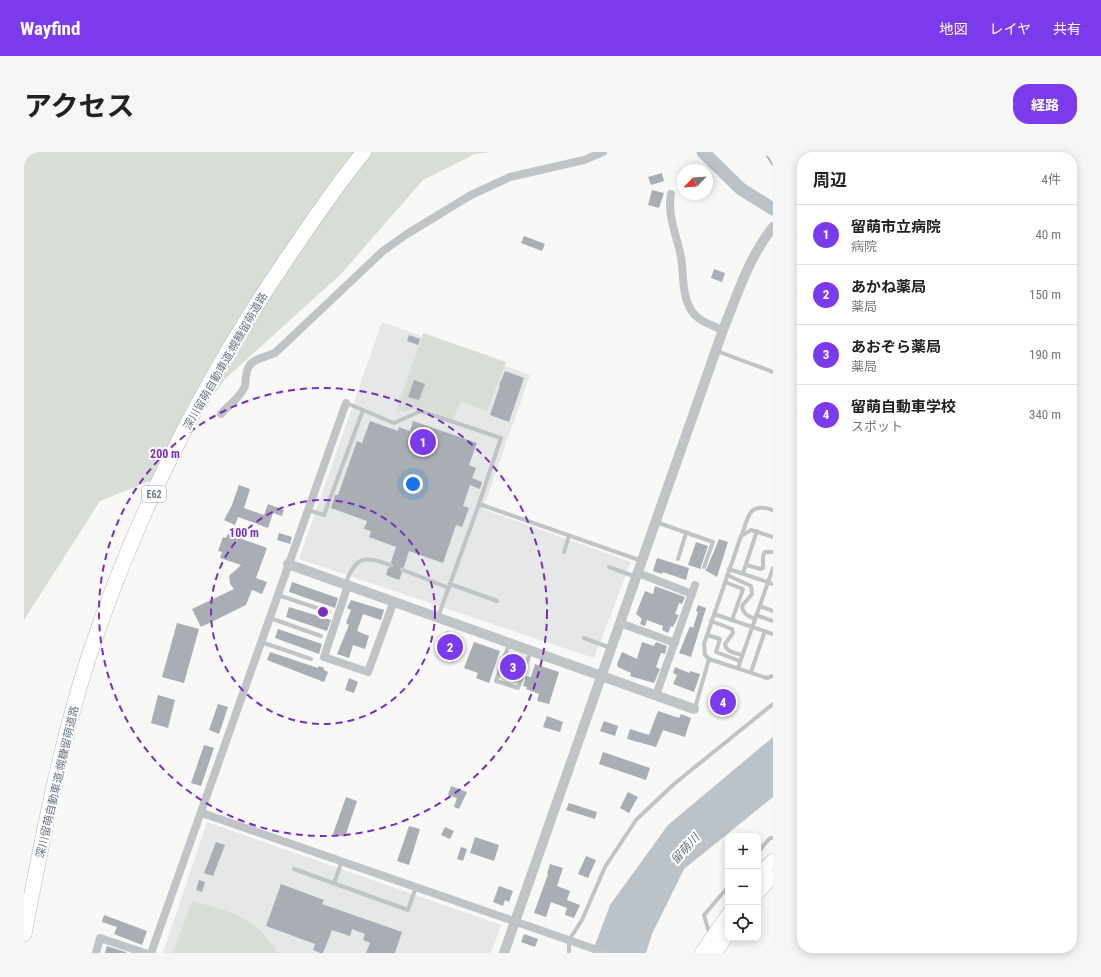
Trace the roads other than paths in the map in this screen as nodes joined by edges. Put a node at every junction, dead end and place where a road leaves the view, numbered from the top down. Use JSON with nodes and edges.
{"nodes":[{"id":1,"x":353,"y":152,"type":"edge"},
{"id":2,"x":364,"y":152,"type":"edge"},
{"id":3,"x":603,"y":152,"type":"edge"},
{"id":4,"x":671,"y":194,"type":"dead end"},
{"id":5,"x":773,"y":228,"type":"edge"},
{"id":6,"x":769,"y":239,"type":"edge"},
{"id":7,"x":723,"y":330,"type":"junction"},
{"id":8,"x":716,"y":351,"type":"junction"},
{"id":9,"x":773,"y":372,"type":"edge"},
{"id":10,"x":346,"y":403,"type":"joint"},
{"id":11,"x":363,"y":410,"type":"junction"},
{"id":12,"x":221,"y":414,"type":"dead end"},
{"id":13,"x":479,"y":504,"type":"junction"},
{"id":14,"x":308,"y":510,"type":"junction"},
{"id":15,"x":773,"y":510,"type":"edge"},
{"id":16,"x":656,"y":522,"type":"junction"},
{"id":17,"x":757,"y":531,"type":"junction"},
{"id":18,"x":686,"y":533,"type":"junction"},
{"id":19,"x":569,"y":536,"type":"junction"},
{"id":20,"x":741,"y":536,"type":"junction"},
{"id":21,"x":773,"y":537,"type":"edge"},
{"id":22,"x":564,"y":552,"type":"dead end"},
{"id":23,"x":773,"y":552,"type":"edge"},
{"id":24,"x":678,"y":559,"type":"dead end"},
{"id":25,"x":642,"y":561,"type":"junction"},
{"id":26,"x":288,"y":564,"type":"junction"},
{"id":27,"x":390,"y":565,"type":"dead end"},
{"id":28,"x":746,"y":565,"type":"junction"},
{"id":29,"x":609,"y":567,"type":"dead end"},
{"id":30,"x":704,"y":567,"type":"dead end"},
{"id":31,"x":773,"y":568,"type":"edge"},
{"id":32,"x":730,"y":569,"type":"junction"},
{"id":33,"x":403,"y":570,"type":"dead end"},
{"id":34,"x":743,"y":574,"type":"junction"},
{"id":35,"x":637,"y":575,"type":"junction"},
{"id":36,"x":727,"y":575,"type":"junction"},
{"id":37,"x":725,"y":582,"type":"junction"},
{"id":38,"x":768,"y":582,"type":"junction"},
{"id":39,"x":773,"y":584,"type":"edge"},
{"id":40,"x":346,"y":585,"type":"junction"},
{"id":41,"x":695,"y":585,"type":"dead end"},
{"id":42,"x":449,"y":586,"type":"junction"},
{"id":43,"x":692,"y":594,"type":"junction"},
{"id":44,"x":278,"y":595,"type":"junction"},
{"id":45,"x":394,"y":601,"type":"junction"},
{"id":46,"x":497,"y":601,"type":"dead end"},
{"id":47,"x":760,"y":606,"type":"junction"},
{"id":48,"x":773,"y":611,"type":"edge"},
{"id":49,"x":329,"y":612,"type":"dead end"},
{"id":50,"x":714,"y":614,"type":"junction"},
{"id":51,"x":438,"y":617,"type":"junction"},
{"id":52,"x":756,"y":617,"type":"junction"},
{"id":53,"x":270,"y":618,"type":"junction"},
{"id":54,"x":732,"y":620,"type":"junction"},
{"id":55,"x":711,"y":621,"type":"junction"},
{"id":56,"x":773,"y":621,"type":"edge"},
{"id":57,"x":620,"y":623,"type":"junction"},
{"id":58,"x":752,"y":627,"type":"junction"},
{"id":59,"x":764,"y":631,"type":"junction"},
{"id":60,"x":773,"y":634,"type":"edge"},
{"id":61,"x":707,"y":635,"type":"junction"},
{"id":62,"x":321,"y":636,"type":"dead end"},
{"id":63,"x":584,"y":638,"type":"dead end"},
{"id":64,"x":261,"y":642,"type":"junction"},
{"id":65,"x":509,"y":642,"type":"junction"},
{"id":66,"x":675,"y":642,"type":"junction"},
{"id":67,"x":612,"y":648,"type":"junction"},
{"id":68,"x":531,"y":650,"type":"junction"},
{"id":69,"x":742,"y":655,"type":"junction"},
{"id":70,"x":311,"y":659,"type":"dead end"},
{"id":71,"x":709,"y":659,"type":"junction"},
{"id":72,"x":740,"y":661,"type":"junction"},
{"id":73,"x":738,"y":668,"type":"junction"},
{"id":74,"x":751,"y":672,"type":"junction"},
{"id":75,"x":602,"y":675,"type":"junction"},
{"id":76,"x":773,"y":676,"type":"edge"},
{"id":77,"x":656,"y":695,"type":"junction"},
{"id":78,"x":773,"y":704,"type":"edge"},
{"id":79,"x":694,"y":709,"type":"joint"},
{"id":80,"x":202,"y":813,"type":"junction"},
{"id":81,"x":773,"y":838,"type":"edge"},
{"id":82,"x":761,"y":848,"type":"edge"},
{"id":83,"x":773,"y":860,"type":"edge"},
{"id":84,"x":342,"y":861,"type":"junction"},
{"id":85,"x":294,"y":869,"type":"dead end"},
{"id":86,"x":761,"y":872,"type":"edge"},
{"id":87,"x":33,"y":875,"type":"junction"},
{"id":88,"x":773,"y":877,"type":"edge"},
{"id":89,"x":334,"y":883,"type":"junction"},
{"id":90,"x":416,"y":886,"type":"junction"},
{"id":91,"x":761,"y":890,"type":"edge"},
{"id":92,"x":725,"y":891,"type":"edge"},
{"id":93,"x":24,"y":907,"type":"edge"},
{"id":94,"x":725,"y":918,"type":"edge"},
{"id":95,"x":515,"y":921,"type":"junction"},
{"id":96,"x":24,"y":934,"type":"edge"},
{"id":97,"x":711,"y":938,"type":"junction"},
{"id":98,"x":725,"y":939,"type":"edge"},
{"id":99,"x":571,"y":941,"type":"junction"},
{"id":100,"x":96,"y":953,"type":"edge"},
{"id":101,"x":145,"y":953,"type":"edge"},
{"id":102,"x":151,"y":953,"type":"edge"},
{"id":103,"x":504,"y":953,"type":"edge"},
{"id":104,"x":569,"y":953,"type":"edge"},
{"id":105,"x":606,"y":953,"type":"edge"},
{"id":106,"x":701,"y":953,"type":"edge"},
{"id":107,"x":715,"y":953,"type":"edge"}],
"edges":[{"from":1,"to":87,"type":"highway","name":"深川留萌自動車道;幌糠留萌道路","number":"E62"},
{"from":2,"to":87,"type":"highway","name":"深川留萌自動車道;幌糠留萌道路","number":"E62"},
{"from":3,"to":12,"type":"street"},
{"from":4,"to":7,"type":"street"},
{"from":5,"to":6,"type":"street"},
{"from":6,"to":7,"type":"street"},
{"from":7,"to":8,"type":"street"},
{"from":8,"to":9,"type":"lane"},
{"from":8,"to":16,"type":"street"},
{"from":10,"to":11,"type":"lane"},
{"from":10,"to":14,"type":"street"},
{"from":11,"to":13,"type":"lane"},
{"from":11,"to":14,"type":"lane"},
{"from":13,"to":19,"type":"lane"},
{"from":13,"to":42,"type":"lane"},
{"from":14,"to":26,"type":"street"},
{"from":15,"to":20,"type":"lane"},
{"from":16,"to":18,"type":"lane"},
{"from":16,"to":25,"type":"street"},
{"from":17,"to":20,"type":"lane"},
{"from":17,"to":21,"type":"lane"},
{"from":17,"to":28,"type":"lane"},
{"from":18,"to":24,"type":"lane"},
{"from":18,"to":30,"type":"lane"},
{"from":19,"to":22,"type":"lane"},
{"from":19,"to":25,"type":"lane"},
{"from":20,"to":32,"type":"lane"},
{"from":23,"to":28,"type":"lane"},
{"from":25,"to":35,"type":"street"},
{"from":26,"to":40,"type":"street"},
{"from":26,"to":44,"type":"street"},
{"from":27,"to":40,"type":"lane"},
{"from":28,"to":34,"type":"lane"},
{"from":29,"to":35,"type":"lane"},
{"from":31,"to":38,"type":"lane"},
{"from":32,"to":34,"type":"lane"},
{"from":32,"to":36,"type":"lane"},
{"from":33,"to":42,"type":"lane"},
{"from":34,"to":38,"type":"lane"},
{"from":35,"to":43,"type":"street"},
{"from":35,"to":57,"type":"street"},
{"from":36,"to":37,"type":"lane"},
{"from":36,"to":52,"type":"lane"},
{"from":37,"to":50,"type":"lane"},
{"from":37,"to":54,"type":"lane"},
{"from":38,"to":39,"type":"lane"},
{"from":38,"to":47,"type":"lane"},
{"from":40,"to":45,"type":"street"},
{"from":40,"to":45,"type":"street"},
{"from":41,"to":43,"type":"street"},
{"from":42,"to":46,"type":"lane"},
{"from":42,"to":51,"type":"lane"},
{"from":43,"to":66,"type":"street"},
{"from":44,"to":49,"type":"lane"},
{"from":44,"to":53,"type":"street"},
{"from":45,"to":51,"type":"street"},
{"from":47,"to":48,"type":"lane"},
{"from":47,"to":52,"type":"lane"},
{"from":50,"to":54,"type":"lane"},
{"from":50,"to":55,"type":"lane"},
{"from":51,"to":65,"type":"street"},
{"from":52,"to":56,"type":"lane"},
{"from":52,"to":58,"type":"lane"},
{"from":53,"to":62,"type":"lane"},
{"from":53,"to":64,"type":"street"},
{"from":54,"to":58,"type":"lane"},
{"from":55,"to":61,"type":"lane"},
{"from":55,"to":69,"type":"lane"},
{"from":57,"to":66,"type":"street"},
{"from":57,"to":67,"type":"street"},
{"from":58,"to":59,"type":"lane"},
{"from":58,"to":69,"type":"lane"},
{"from":59,"to":60,"type":"lane"},
{"from":59,"to":74,"type":"lane"},
{"from":61,"to":71,"type":"lane"},
{"from":61,"to":72,"type":"lane"},
{"from":63,"to":67,"type":"lane"},
{"from":64,"to":70,"type":"lane"},
{"from":64,"to":80,"type":"street"},
{"from":65,"to":68,"type":"street"},
{"from":65,"to":68,"type":"lane"},
{"from":66,"to":77,"type":"street"},
{"from":67,"to":75,"type":"street"},
{"from":68,"to":75,"type":"street"},
{"from":69,"to":72,"type":"lane"},
{"from":71,"to":73,"type":"lane"},
{"from":71,"to":79,"type":"lane"},
{"from":72,"to":73,"type":"lane"},
{"from":73,"to":74,"type":"lane"},
{"from":74,"to":76,"type":"lane"},
{"from":75,"to":77,"type":"street"},
{"from":75,"to":95,"type":"street"},
{"from":77,"to":79,"type":"street"},
{"from":78,"to":99,"type":"lane"},
{"from":80,"to":84,"type":"street"},
{"from":80,"to":102,"type":"street"},
{"from":81,"to":82,"type":"lane"},
{"from":83,"to":86,"type":"highway"},
{"from":84,"to":89,"type":"lane"},
{"from":84,"to":90,"type":"street"},
{"from":85,"to":89,"type":"lane"},
{"from":87,"to":93,"type":"highway","name":"深川留萌自動車道;幌糠留萌道路","number":"E62"},
{"from":87,"to":96,"type":"highway","name":"深川留萌自動車道;幌糠留萌道路","number":"E62"},
{"from":88,"to":91,"type":"highway"},
{"from":89,"to":90,"type":"lane"},
{"from":90,"to":95,"type":"street"},
{"from":92,"to":97,"type":"lane"},
{"from":94,"to":97,"type":"highway"},
{"from":95,"to":99,"type":"street"},
{"from":95,"to":103,"type":"street"},
{"from":97,"to":106,"type":"highway"},
{"from":98,"to":107,"type":"highway"},
{"from":99,"to":104,"type":"lane"},
{"from":99,"to":105,"type":"street"},
{"from":100,"to":101,"type":"street"}]}
